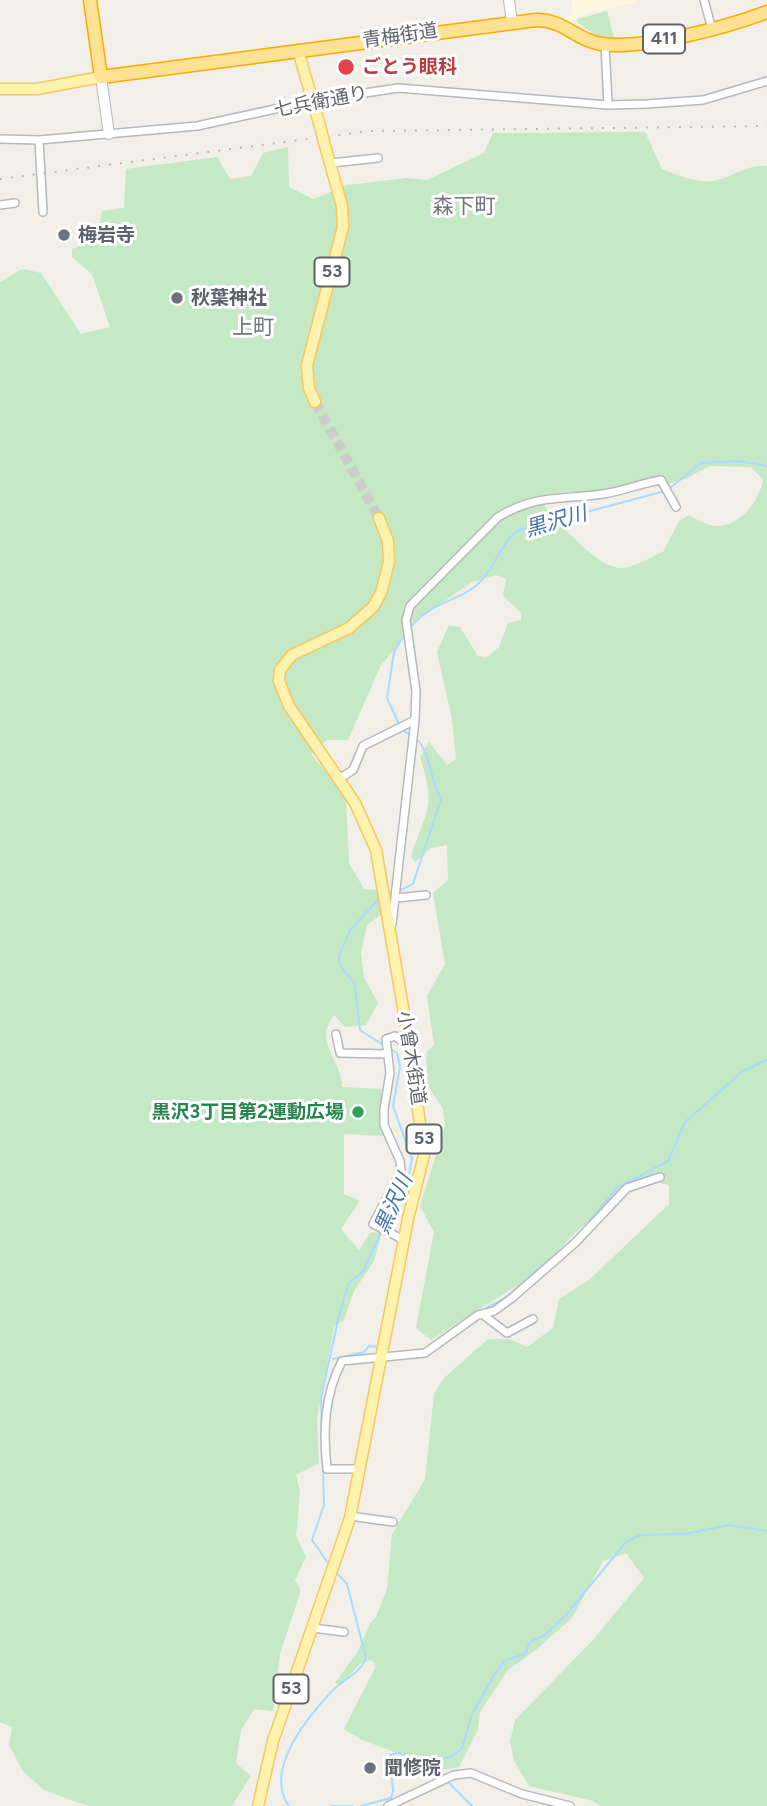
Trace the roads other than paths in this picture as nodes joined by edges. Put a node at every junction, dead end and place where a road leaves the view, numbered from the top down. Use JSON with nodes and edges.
{"nodes":[{"id":1,"x":90,"y":0,"type":"edge"},
{"id":2,"x":509,"y":0,"type":"edge"},
{"id":3,"x":704,"y":0,"type":"edge"},
{"id":4,"x":767,"y":12,"type":"edge"},
{"id":5,"x":512,"y":22,"type":"junction"},
{"id":6,"x":712,"y":29,"type":"junction"},
{"id":7,"x":605,"y":44,"type":"junction"},
{"id":8,"x":298,"y":50,"type":"junction"},
{"id":9,"x":101,"y":76,"type":"junction"},
{"id":10,"x":767,"y":81,"type":"edge"},
{"id":11,"x":0,"y":89,"type":"edge"},
{"id":12,"x":312,"y":101,"type":"junction"},
{"id":13,"x":608,"y":105,"type":"junction"},
{"id":14,"x":109,"y":134,"type":"junction"},
{"id":15,"x":0,"y":139,"type":"edge"},
{"id":16,"x":39,"y":139,"type":"junction"},
{"id":17,"x":378,"y":158,"type":"dead end"},
{"id":18,"x":331,"y":163,"type":"junction"},
{"id":19,"x":15,"y":203,"type":"dead end"},
{"id":20,"x":0,"y":205,"type":"edge"},
{"id":21,"x":43,"y":212,"type":"dead end"},
{"id":22,"x":314,"y":401,"type":"tunnel mouth"},
{"id":23,"x":676,"y":507,"type":"dead end"},
{"id":24,"x":379,"y":518,"type":"tunnel mouth"},
{"id":25,"x":415,"y":720,"type":"junction"},
{"id":26,"x":339,"y":779,"type":"junction"},
{"id":27,"x":392,"y":893,"type":"junction"},
{"id":28,"x":426,"y":895,"type":"dead end"},
{"id":29,"x":336,"y":1034,"type":"dead end"},
{"id":30,"x":410,"y":1048,"type":"junction"},
{"id":31,"x":388,"y":1053,"type":"junction"},
{"id":32,"x":660,"y":1177,"type":"dead end"},
{"id":33,"x":404,"y":1240,"type":"junction"},
{"id":34,"x":482,"y":1314,"type":"junction"},
{"id":35,"x":533,"y":1319,"type":"dead end"},
{"id":36,"x":383,"y":1352,"type":"junction"},
{"id":37,"x":360,"y":1469,"type":"junction"},
{"id":38,"x":350,"y":1516,"type":"junction"},
{"id":39,"x":393,"y":1522,"type":"dead end"},
{"id":40,"x":313,"y":1628,"type":"junction"},
{"id":41,"x":344,"y":1632,"type":"dead end"},
{"id":42,"x":258,"y":1806,"type":"edge"},
{"id":43,"x":388,"y":1806,"type":"edge"},
{"id":44,"x":570,"y":1806,"type":"edge"}],
"edges":[{"from":1,"to":9,"type":"highway"},
{"from":2,"to":5,"type":"street"},
{"from":3,"to":6,"type":"street"},
{"from":4,"to":6,"type":"highway","name":"青梅街道","number":"411"},
{"from":5,"to":7,"type":"highway","name":"青梅街道","number":"411"},
{"from":5,"to":8,"type":"highway","name":"青梅街道","number":"411"},
{"from":6,"to":7,"type":"highway","name":"青梅街道","number":"411"},
{"from":7,"to":13,"type":"street"},
{"from":8,"to":9,"type":"highway","name":"青梅街道","number":"411"},
{"from":8,"to":12,"type":"main road","number":"53"},
{"from":9,"to":11,"type":"main road"},
{"from":9,"to":14,"type":"street"},
{"from":10,"to":13,"type":"street","name":"七兵衛通り"},
{"from":12,"to":13,"type":"street","name":"七兵衛通り"},
{"from":12,"to":14,"type":"street","name":"七兵衛通り"},
{"from":12,"to":18,"type":"main road","number":"53"},
{"from":14,"to":16,"type":"street","name":"七兵衛通り"},
{"from":15,"to":16,"type":"street","name":"七兵衛通り"},
{"from":16,"to":21,"type":"street"},
{"from":17,"to":18,"type":"street"},
{"from":18,"to":22,"type":"main road","number":"53"},
{"from":19,"to":20,"type":"street"},
{"from":23,"to":25,"type":"street"},
{"from":24,"to":26,"type":"main road","name":"小曾木街道","number":"53"},
{"from":25,"to":26,"type":"street"},
{"from":25,"to":27,"type":"street"},
{"from":26,"to":27,"type":"main road","name":"小曾木街道","number":"53"},
{"from":27,"to":28,"type":"street"},
{"from":27,"to":30,"type":"main road","name":"小曾木街道","number":"53"},
{"from":29,"to":31,"type":"street"},
{"from":30,"to":31,"type":"street"},
{"from":30,"to":33,"type":"main road","name":"小曾木街道","number":"53"},
{"from":31,"to":33,"type":"street"},
{"from":32,"to":34,"type":"street"},
{"from":33,"to":36,"type":"main road","name":"小曾木街道","number":"53"},
{"from":34,"to":35,"type":"street"},
{"from":34,"to":36,"type":"street"},
{"from":36,"to":37,"type":"main road","name":"小曾木街道","number":"53"},
{"from":36,"to":37,"type":"street"},
{"from":37,"to":38,"type":"main road","name":"小曾木街道","number":"53"},
{"from":38,"to":39,"type":"street"},
{"from":38,"to":40,"type":"main road","name":"小曾木街道","number":"53"},
{"from":40,"to":41,"type":"street"},
{"from":40,"to":42,"type":"main road","name":"小曾木街道","number":"53"},
{"from":43,"to":44,"type":"street"}]}
